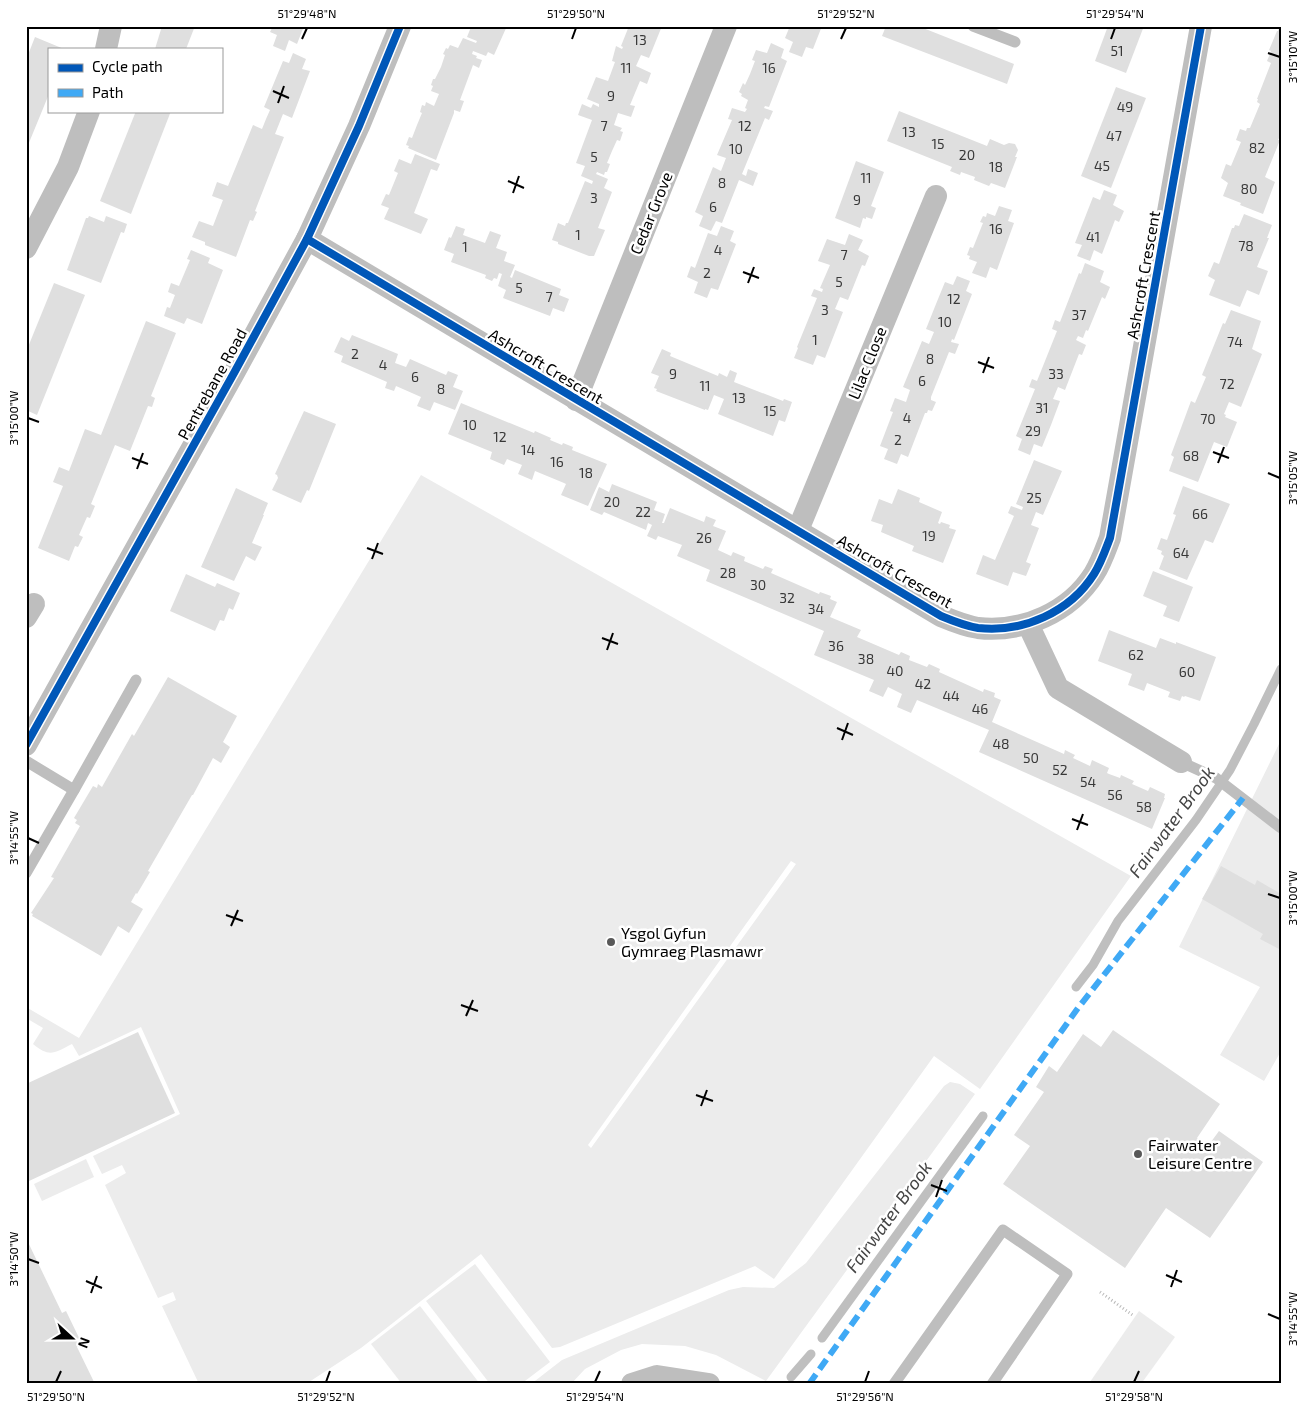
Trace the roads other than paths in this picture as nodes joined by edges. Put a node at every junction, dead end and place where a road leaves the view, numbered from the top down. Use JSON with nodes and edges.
{"nodes":[{"id":1,"x":111,"y":26,"type":"edge"},
{"id":2,"x":400,"y":26,"type":"edge"},
{"id":3,"x":726,"y":26,"type":"edge"},
{"id":4,"x":973,"y":26,"type":"edge"},
{"id":5,"x":1200,"y":26,"type":"edge"},
{"id":6,"x":1015,"y":42,"type":"dead end"},
{"id":7,"x":106,"y":48,"type":"edge"},
{"id":8,"x":89,"y":112,"type":"edge"},
{"id":9,"x":936,"y":196,"type":"dead end"},
{"id":10,"x":307,"y":239,"type":"junction"},
{"id":11,"x":26,"y":248,"type":"edge"},
{"id":12,"x":576,"y":400,"type":"junction"},
{"id":13,"x":798,"y":530,"type":"junction"},
{"id":14,"x":1028,"y":624,"type":"junction"},
{"id":15,"x":136,"y":680,"type":"dead end"},
{"id":16,"x":26,"y":745,"type":"edge"},
{"id":17,"x":26,"y":761,"type":"edge"},
{"id":18,"x":1181,"y":762,"type":"joint"},
{"id":19,"x":74,"y":790,"type":"junction"},
{"id":20,"x":1281,"y":828,"type":"edge"},
{"id":21,"x":26,"y":873,"type":"edge"},
{"id":22,"x":632,"y":1384,"type":"edge"},
{"id":23,"x":708,"y":1384,"type":"edge"},
{"id":24,"x":894,"y":1384,"type":"edge"},
{"id":25,"x":992,"y":1384,"type":"edge"}],
"edges":[{"from":1,"to":7,"type":"street"},
{"from":2,"to":10,"type":"street","name":"Pentrebane Road"},
{"from":3,"to":12,"type":"street","name":"Cedar Grove"},
{"from":4,"to":6,"type":"lane"},
{"from":5,"to":14,"type":"street","name":"Ashcroft Crescent"},
{"from":8,"to":11,"type":"street"},
{"from":9,"to":13,"type":"street","name":"Lilac Close"},
{"from":10,"to":12,"type":"street","name":"Ashcroft Crescent"},
{"from":10,"to":16,"type":"street","name":"Pentrebane Road"},
{"from":12,"to":13,"type":"street","name":"Ashcroft Crescent"},
{"from":13,"to":14,"type":"street","name":"Ashcroft Crescent"},
{"from":14,"to":18,"type":"street"},
{"from":15,"to":19,"type":"lane"},
{"from":17,"to":19,"type":"lane"},
{"from":18,"to":20,"type":"lane"},
{"from":19,"to":21,"type":"lane"},
{"from":22,"to":23,"type":"street"},
{"from":24,"to":25,"type":"lane"}]}
